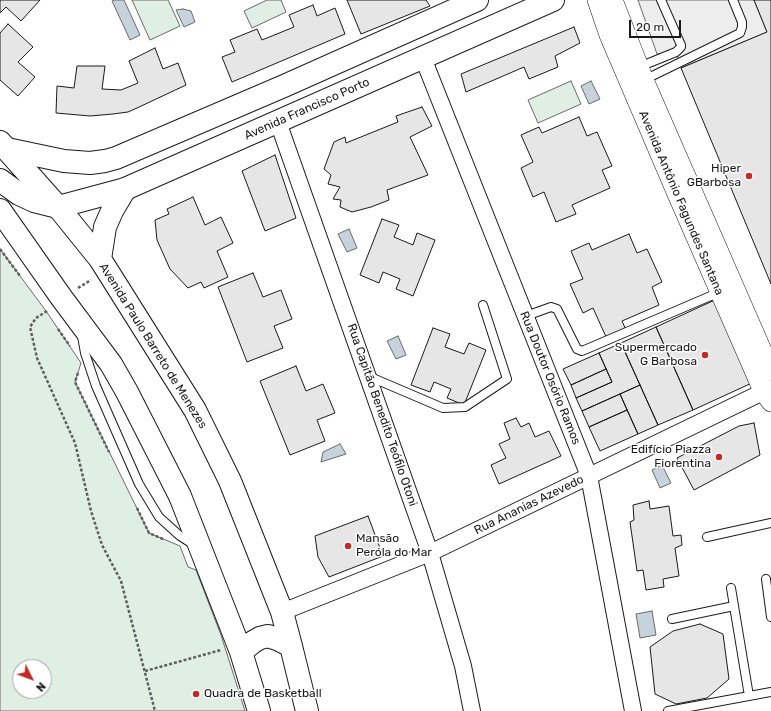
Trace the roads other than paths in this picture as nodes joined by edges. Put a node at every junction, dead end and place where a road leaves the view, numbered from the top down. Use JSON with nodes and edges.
{"nodes":[{"id":1,"x":476,"y":0,"type":"edge"},
{"id":2,"x":552,"y":0,"type":"edge"},
{"id":3,"x":597,"y":0,"type":"edge"},
{"id":4,"x":613,"y":0,"type":"edge"},
{"id":5,"x":661,"y":0,"type":"edge"},
{"id":6,"x":733,"y":0,"type":"edge"},
{"id":7,"x":423,"y":58,"type":"junction"},
{"id":8,"x":642,"y":74,"type":"junction"},
{"id":9,"x":278,"y":122,"type":"junction"},
{"id":10,"x":3,"y":146,"type":"edge"},
{"id":11,"x":0,"y":180,"type":"edge"},
{"id":12,"x":125,"y":189,"type":"junction"},
{"id":13,"x":58,"y":207,"type":"junction"},
{"id":14,"x":0,"y":210,"type":"edge"},
{"id":15,"x":96,"y":269,"type":"junction"},
{"id":16,"x":720,"y":292,"type":"junction"},
{"id":17,"x":483,"y":305,"type":"dead end"},
{"id":18,"x":526,"y":316,"type":"junction"},
{"id":19,"x":78,"y":320,"type":"junction"},
{"id":20,"x":771,"y":370,"type":"edge"},
{"id":21,"x":368,"y":376,"type":"junction"},
{"id":22,"x":768,"y":394,"type":"edge"},
{"id":23,"x":589,"y":476,"type":"junction"},
{"id":24,"x":771,"y":523,"type":"edge"},
{"id":25,"x":708,"y":537,"type":"dead end"},
{"id":26,"x":202,"y":551,"type":"junction"},
{"id":27,"x":430,"y":553,"type":"junction"},
{"id":28,"x":766,"y":579,"type":"dead end"},
{"id":29,"x":731,"y":588,"type":"dead end"},
{"id":30,"x":734,"y":606,"type":"junction"},
{"id":31,"x":282,"y":612,"type":"junction"},
{"id":32,"x":771,"y":618,"type":"edge"},
{"id":33,"x":672,"y":619,"type":"dead end"},
{"id":34,"x":291,"y":646,"type":"junction"},
{"id":35,"x":233,"y":650,"type":"junction"},
{"id":36,"x":771,"y":692,"type":"edge"},
{"id":37,"x":748,"y":696,"type":"junction"},
{"id":38,"x":259,"y":711,"type":"edge"},
{"id":39,"x":307,"y":711,"type":"edge"},
{"id":40,"x":472,"y":711,"type":"edge"},
{"id":41,"x":633,"y":711,"type":"edge"},
{"id":42,"x":668,"y":711,"type":"edge"}],
"edges":[{"from":1,"to":10,"type":"main road"},
{"from":2,"to":7,"type":"main road","name":"Avenida Francisco Porto"},
{"from":3,"to":16,"type":"street","name":"Avenida Antônio Fagundes Santana"},
{"from":4,"to":8,"type":"street","name":"Avenida Antônio Fagundes Santana"},
{"from":5,"to":8,"type":"lane"},
{"from":6,"to":8,"type":"lane"},
{"from":7,"to":9,"type":"main road","name":"Avenida Francisco Porto"},
{"from":7,"to":18,"type":"street","name":"Rua Doutor Osório Ramos"},
{"from":8,"to":20,"type":"street","name":"Avenida Antônio Fagundes Santana"},
{"from":9,"to":12,"type":"main road","name":"Avenida Francisco Porto"},
{"from":9,"to":21,"type":"street","name":"Rua Capitão Benedito Teófilo Otoni"},
{"from":10,"to":13,"type":"main road","name":"Avenida Paulo Barreto de Menezes"},
{"from":11,"to":13,"type":"main road"},
{"from":12,"to":13,"type":"main road","name":"Avenida Francisco Porto"},
{"from":12,"to":15,"type":"main road"},
{"from":13,"to":15,"type":"main road","name":"Avenida Paulo Barreto de Menezes"},
{"from":14,"to":19,"type":"main road"},
{"from":15,"to":31,"type":"main road","name":"Avenida Paulo Barreto de Menezes"},
{"from":16,"to":18,"type":"lane"},
{"from":16,"to":22,"type":"street","name":"Avenida Antônio Fagundes Santana"},
{"from":17,"to":21,"type":"lane"},
{"from":18,"to":23,"type":"street","name":"Rua Doutor Osório Ramos"},
{"from":19,"to":26,"type":"main road"},
{"from":19,"to":26,"type":"lane"},
{"from":21,"to":27,"type":"street","name":"Rua Capitão Benedito Teófilo Otoni"},
{"from":22,"to":23,"type":"street","name":"Rua Ananias Azevedo"},
{"from":23,"to":27,"type":"street","name":"Rua Ananias Azevedo"},
{"from":23,"to":41,"type":"street","name":"Rua Doutor Osório Ramos"},
{"from":24,"to":25,"type":"lane"},
{"from":26,"to":35,"type":"main road"},
{"from":27,"to":31,"type":"street","name":"Rua Ananias Azevedo"},
{"from":27,"to":40,"type":"street","name":"Rua Capitão Benedito Teófilo Otoni"},
{"from":28,"to":32,"type":"lane"},
{"from":29,"to":30,"type":"lane"},
{"from":30,"to":33,"type":"lane"},
{"from":30,"to":37,"type":"lane"},
{"from":31,"to":34,"type":"main road","name":"Avenida Paulo Barreto de Menezes"},
{"from":34,"to":35,"type":"main road"},
{"from":34,"to":39,"type":"main road","name":"Avenida Paulo Barreto de Menezes"},
{"from":35,"to":38,"type":"main road"},
{"from":36,"to":37,"type":"lane"},
{"from":37,"to":42,"type":"lane"}]}
